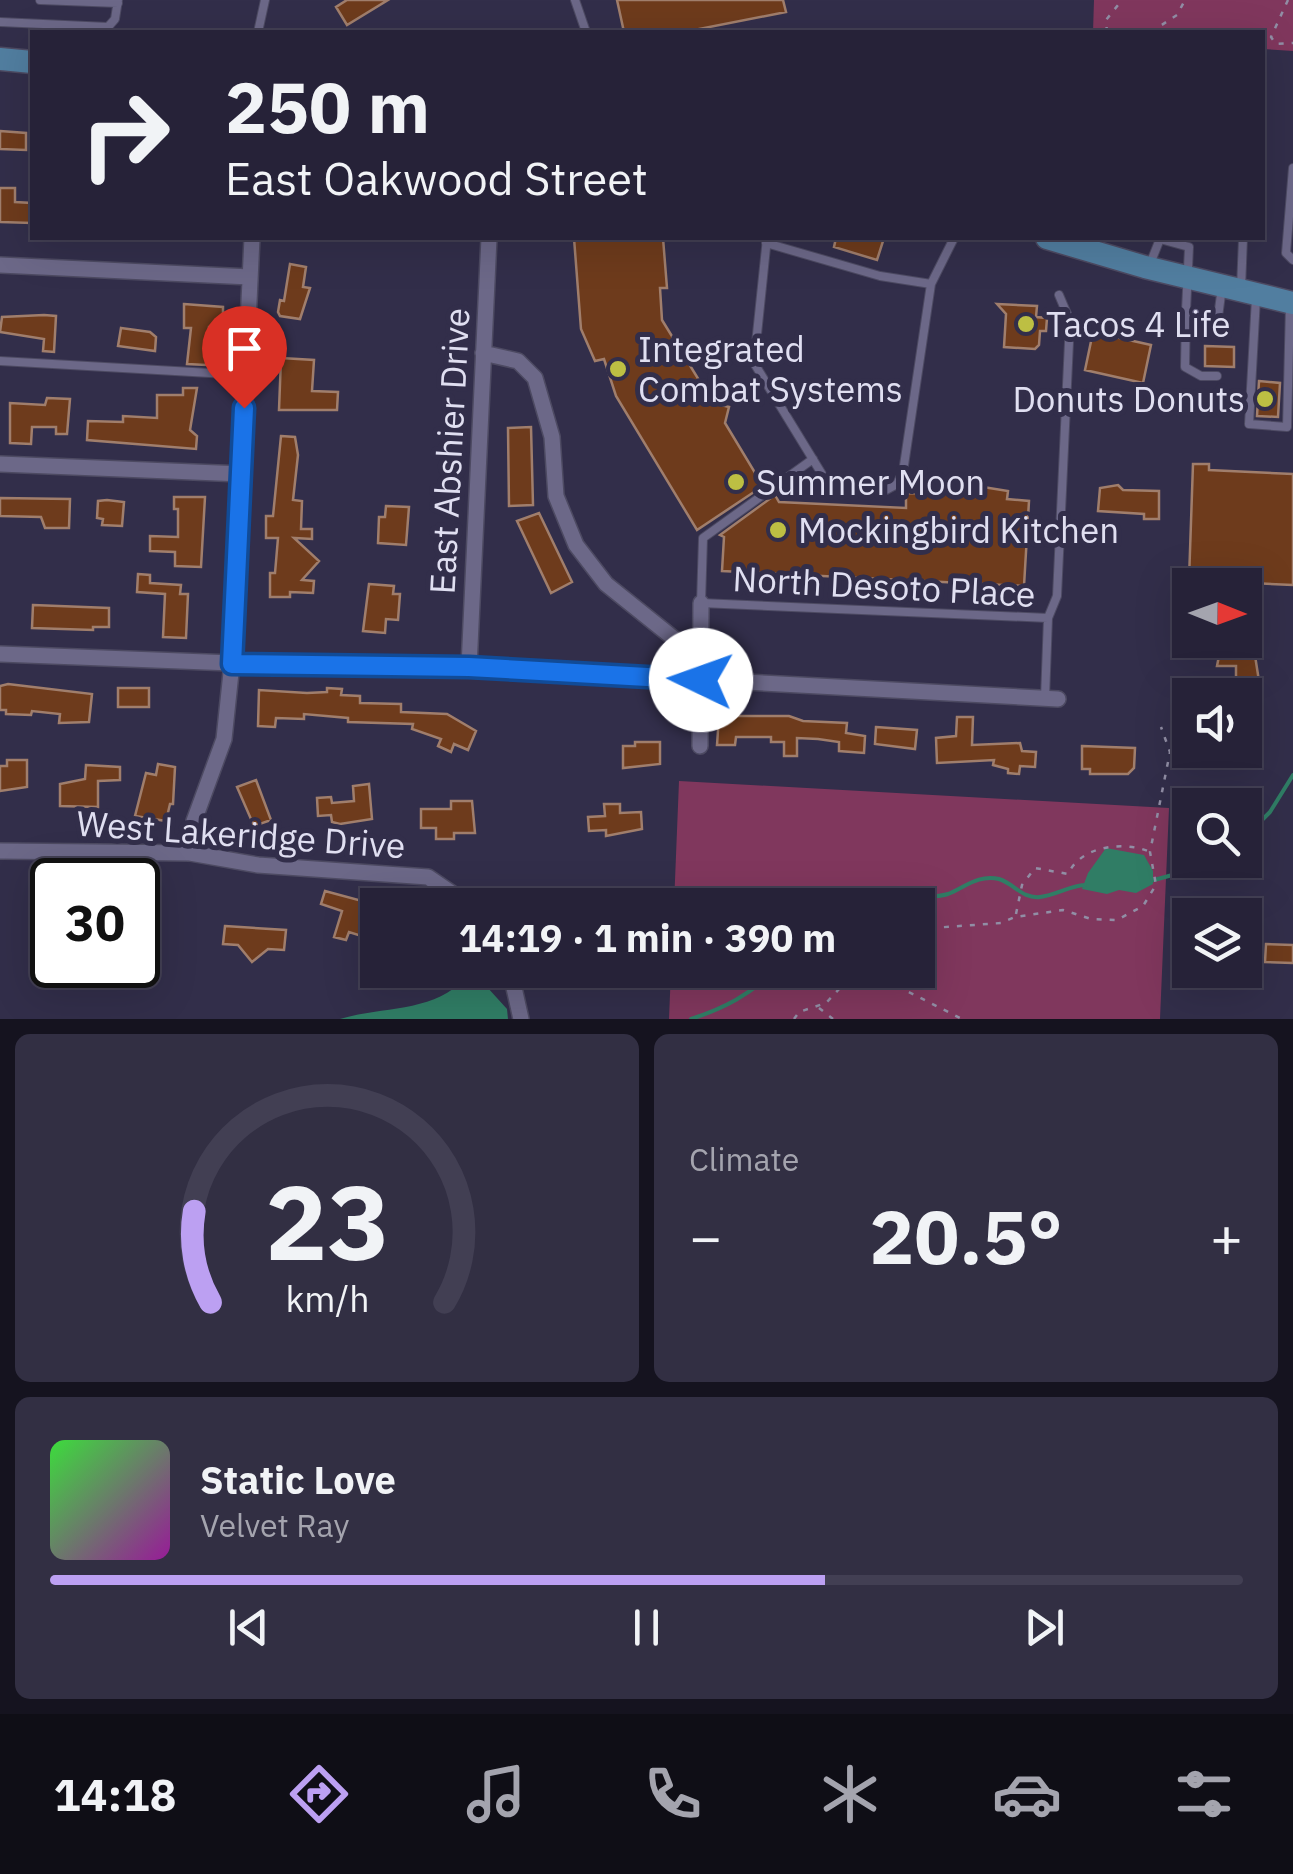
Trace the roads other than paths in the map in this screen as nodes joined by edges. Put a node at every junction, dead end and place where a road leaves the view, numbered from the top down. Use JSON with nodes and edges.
{"nodes":[{"id":1,"x":40,"y":0,"type":"edge"},
{"id":2,"x":265,"y":0,"type":"edge"},
{"id":3,"x":575,"y":0,"type":"edge"},
{"id":4,"x":118,"y":1,"type":"edge"},
{"id":5,"x":0,"y":22,"type":"edge"},
{"id":6,"x":258,"y":30,"type":"edge"},
{"id":7,"x":585,"y":30,"type":"edge"},
{"id":8,"x":0,"y":60,"type":"edge"},
{"id":9,"x":30,"y":62,"type":"edge"},
{"id":10,"x":1293,"y":168,"type":"edge"},
{"id":11,"x":252,"y":240,"type":"edge"},
{"id":12,"x":488,"y":240,"type":"edge"},
{"id":13,"x":766,"y":240,"type":"edge"},
{"id":14,"x":953,"y":240,"type":"edge"},
{"id":15,"x":1054,"y":240,"type":"edge"},
{"id":16,"x":1160,"y":240,"type":"edge"},
{"id":17,"x":1175,"y":240,"type":"edge"},
{"id":18,"x":1243,"y":240,"type":"edge"},
{"id":19,"x":1293,"y":260,"type":"edge"},
{"id":20,"x":0,"y":265,"type":"edge"},
{"id":21,"x":1148,"y":268,"type":"junction"},
{"id":22,"x":250,"y":277,"type":"junction"},
{"id":23,"x":1189,"y":278,"type":"junction"},
{"id":24,"x":931,"y":284,"type":"junction"},
{"id":25,"x":1240,"y":290,"type":"junction"},
{"id":26,"x":1059,"y":296,"type":"dead end"},
{"id":27,"x":1292,"y":302,"type":"edge"},
{"id":28,"x":1186,"y":311,"type":"junction"},
{"id":29,"x":483,"y":353,"type":"junction"},
{"id":30,"x":0,"y":361,"type":"edge"},
{"id":31,"x":246,"y":375,"type":"junction"},
{"id":32,"x":1217,"y":376,"type":"dead end"},
{"id":33,"x":813,"y":459,"type":"junction"},
{"id":34,"x":0,"y":464,"type":"edge"},
{"id":35,"x":242,"y":474,"type":"junction"},
{"id":36,"x":780,"y":480,"type":"junction"},
{"id":37,"x":828,"y":484,"type":"junction"},
{"id":38,"x":702,"y":603,"type":"junction"},
{"id":39,"x":1048,"y":618,"type":"junction"},
{"id":40,"x":701,"y":650,"type":"junction"},
{"id":41,"x":0,"y":654,"type":"edge"},
{"id":42,"x":232,"y":664,"type":"junction"},
{"id":43,"x":469,"y":667,"type":"junction"},
{"id":44,"x":701,"y":680,"type":"junction"},
{"id":45,"x":1052,"y":698,"type":"joint"},
{"id":46,"x":700,"y":746,"type":"dead end"},
{"id":47,"x":0,"y":851,"type":"edge"},
{"id":48,"x":190,"y":853,"type":"junction"},
{"id":49,"x":444,"y":888,"type":"edge"},
{"id":50,"x":514,"y":988,"type":"edge"},
{"id":51,"x":522,"y":1019,"type":"edge"}],
"edges":[{"from":1,"to":4,"type":"lane"},
{"from":2,"to":6,"type":"lane"},
{"from":3,"to":7,"type":"lane"},
{"from":4,"to":5,"type":"lane"},
{"from":8,"to":9,"type":"main road"},
{"from":10,"to":19,"type":"lane"},
{"from":11,"to":22,"type":"street"},
{"from":12,"to":29,"type":"street","name":"East Abshier Drive"},
{"from":13,"to":24,"type":"lane"},
{"from":13,"to":33,"type":"lane"},
{"from":14,"to":24,"type":"lane"},
{"from":15,"to":21,"type":"main road"},
{"from":16,"to":21,"type":"lane"},
{"from":17,"to":23,"type":"lane"},
{"from":18,"to":25,"type":"lane"},
{"from":20,"to":22,"type":"street"},
{"from":21,"to":23,"type":"main road"},
{"from":22,"to":31,"type":"street"},
{"from":23,"to":25,"type":"main road"},
{"from":23,"to":28,"type":"lane"},
{"from":24,"to":37,"type":"lane"},
{"from":25,"to":27,"type":"main road"},
{"from":25,"to":27,"type":"lane"},
{"from":25,"to":28,"type":"lane"},
{"from":26,"to":39,"type":"lane"},
{"from":28,"to":32,"type":"lane"},
{"from":29,"to":40,"type":"street"},
{"from":29,"to":43,"type":"street","name":"East Abshier Drive"},
{"from":30,"to":31,"type":"lane"},
{"from":31,"to":35,"type":"street"},
{"from":33,"to":36,"type":"lane"},
{"from":33,"to":37,"type":"lane"},
{"from":34,"to":35,"type":"street"},
{"from":35,"to":42,"type":"street"},
{"from":36,"to":37,"type":"lane"},
{"from":36,"to":38,"type":"lane"},
{"from":38,"to":39,"type":"lane","name":"North Desoto Place"},
{"from":38,"to":40,"type":"street"},
{"from":39,"to":45,"type":"lane","name":"North Desoto Place"},
{"from":40,"to":44,"type":"street"},
{"from":41,"to":42,"type":"street"},
{"from":42,"to":43,"type":"street"},
{"from":42,"to":48,"type":"street"},
{"from":43,"to":44,"type":"street"},
{"from":44,"to":45,"type":"street"},
{"from":44,"to":46,"type":"street"},
{"from":47,"to":48,"type":"street","name":"West Lakeridge Drive"},
{"from":48,"to":49,"type":"street","name":"West Lakeridge Drive"},
{"from":50,"to":51,"type":"street"}]}
